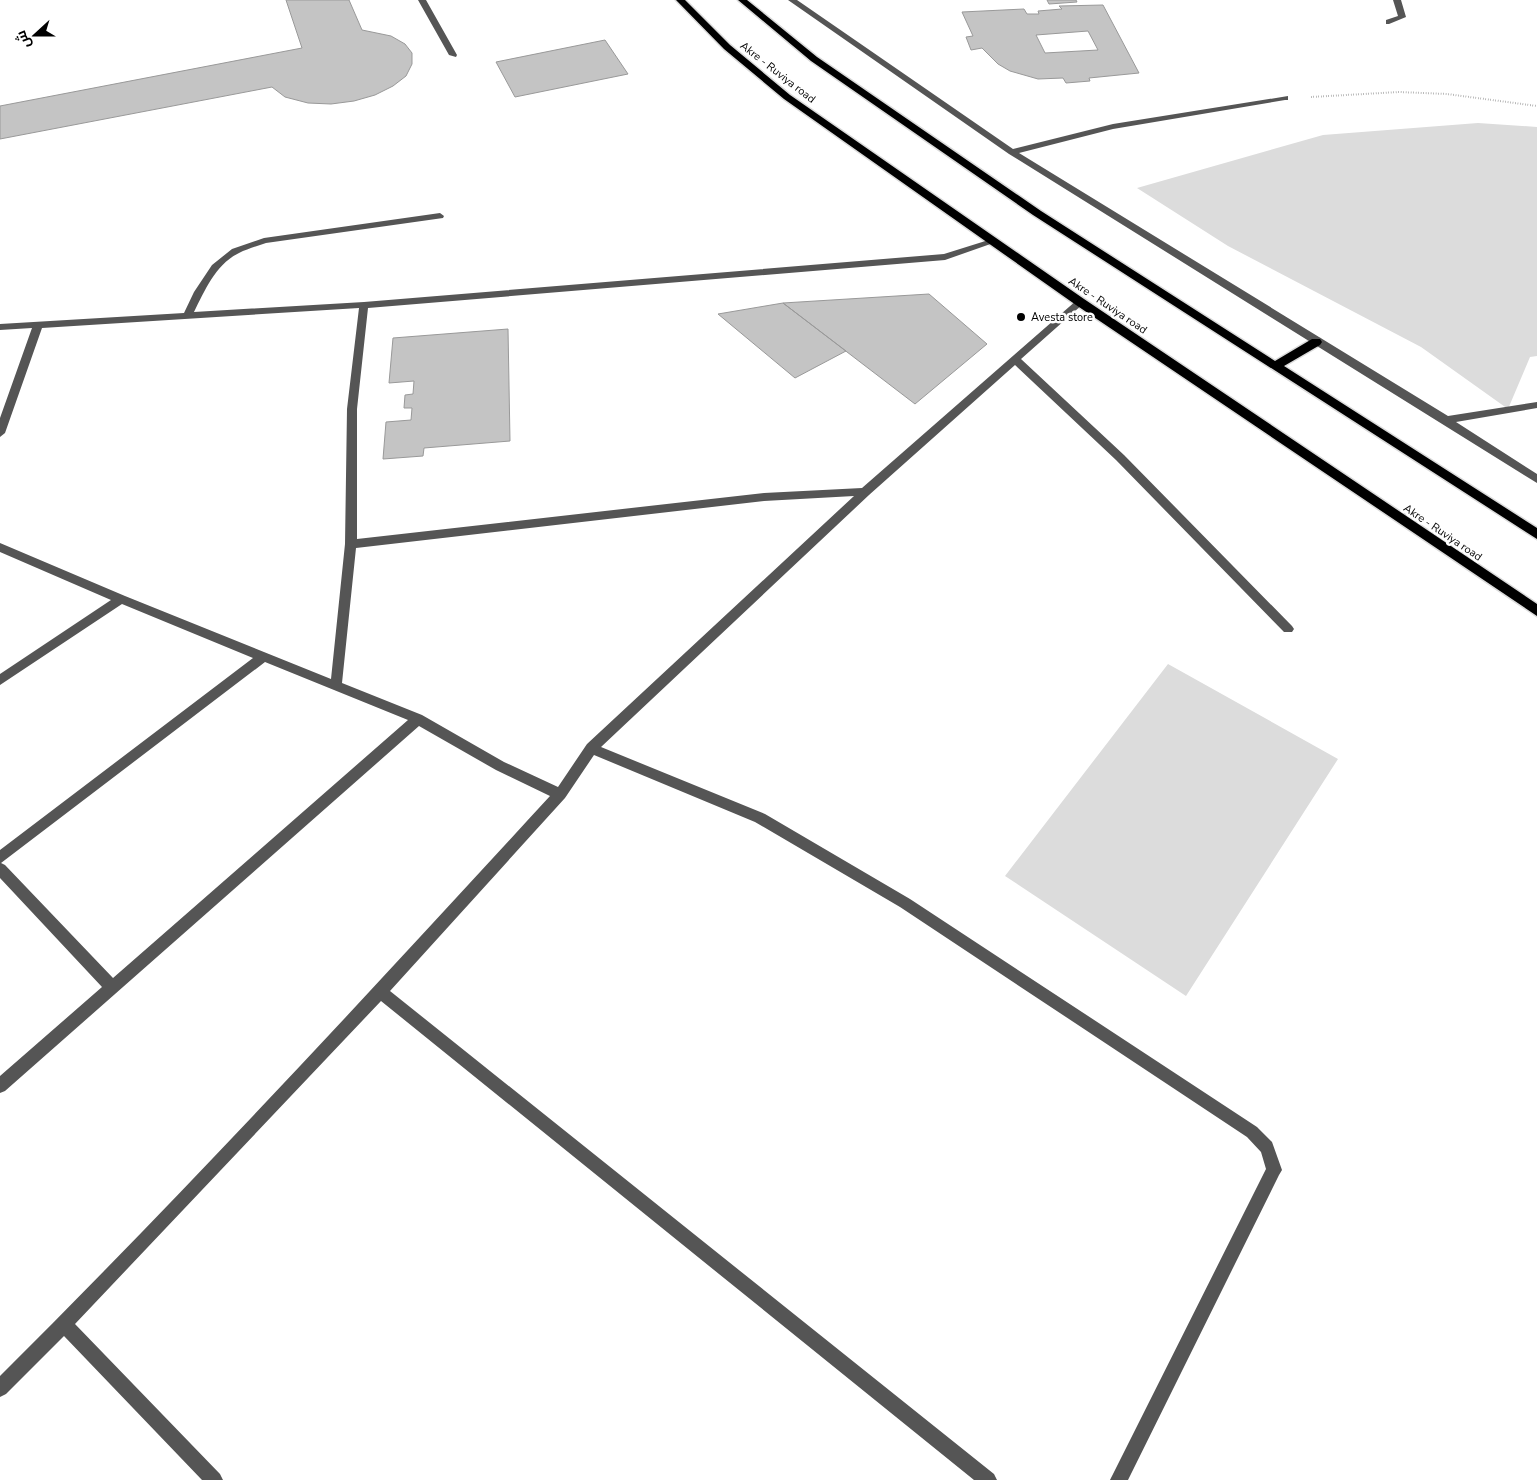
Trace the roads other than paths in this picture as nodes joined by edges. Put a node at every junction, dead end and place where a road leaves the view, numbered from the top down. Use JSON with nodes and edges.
{"nodes":[{"id":1,"x":422,"y":0,"type":"edge"},
{"id":2,"x":680,"y":0,"type":"edge"},
{"id":3,"x":742,"y":0,"type":"edge"},
{"id":4,"x":792,"y":0,"type":"edge"},
{"id":5,"x":1397,"y":0,"type":"edge"},
{"id":6,"x":1389,"y":22,"type":"dead end"},
{"id":7,"x":453,"y":54,"type":"dead end"},
{"id":8,"x":1285,"y":98,"type":"road end"},
{"id":9,"x":1012,"y":152,"type":"junction"},
{"id":10,"x":440,"y":216,"type":"dead end"},
{"id":11,"x":995,"y":241,"type":"junction"},
{"id":12,"x":1080,"y":302,"type":"junction"},
{"id":13,"x":364,"y":305,"type":"junction"},
{"id":14,"x":188,"y":316,"type":"junction"},
{"id":15,"x":38,"y":324,"type":"junction"},
{"id":16,"x":0,"y":327,"type":"edge"},
{"id":17,"x":1316,"y":342,"type":"junction"},
{"id":18,"x":1015,"y":359,"type":"junction"},
{"id":19,"x":1276,"y":366,"type":"junction"},
{"id":20,"x":1537,"y":405,"type":"edge"},
{"id":21,"x":1446,"y":420,"type":"junction"},
{"id":22,"x":0,"y":433,"type":"edge"},
{"id":23,"x":1537,"y":479,"type":"edge"},
{"id":24,"x":865,"y":492,"type":"junction"},
{"id":25,"x":1537,"y":534,"type":"edge"},
{"id":26,"x":351,"y":544,"type":"junction"},
{"id":27,"x":0,"y":547,"type":"edge"},
{"id":28,"x":121,"y":599,"type":"junction"},
{"id":29,"x":1537,"y":611,"type":"edge"},
{"id":30,"x":1288,"y":629,"type":"dead end"},
{"id":31,"x":264,"y":656,"type":"junction"},
{"id":32,"x":0,"y":680,"type":"edge"},
{"id":33,"x":336,"y":685,"type":"junction"},
{"id":34,"x":418,"y":719,"type":"junction"},
{"id":35,"x":591,"y":748,"type":"junction"},
{"id":36,"x":560,"y":794,"type":"junction"},
{"id":37,"x":0,"y":858,"type":"edge"},
{"id":38,"x":0,"y":869,"type":"edge"},
{"id":39,"x":112,"y":987,"type":"junction"},
{"id":40,"x":380,"y":992,"type":"junction"},
{"id":41,"x":0,"y":1086,"type":"edge"},
{"id":42,"x":64,"y":1324,"type":"junction"},
{"id":43,"x":0,"y":1388,"type":"edge"},
{"id":44,"x":214,"y":1480,"type":"edge"},
{"id":45,"x":988,"y":1480,"type":"edge"},
{"id":46,"x":1119,"y":1480,"type":"edge"}],
"edges":[{"from":1,"to":7,"type":"street"},
{"from":2,"to":11,"type":"highway","name":"Akre - Ruviya road"},
{"from":3,"to":19,"type":"highway"},
{"from":4,"to":9,"type":"street"},
{"from":5,"to":6,"type":"street"},
{"from":8,"to":9,"type":"street"},
{"from":9,"to":17,"type":"street"},
{"from":10,"to":14,"type":"street"},
{"from":11,"to":12,"type":"highway","name":"Akre - Ruviya road"},
{"from":11,"to":13,"type":"street"},
{"from":12,"to":18,"type":"street"},
{"from":12,"to":29,"type":"highway","name":"Akre - Ruviya road"},
{"from":13,"to":14,"type":"street"},
{"from":13,"to":26,"type":"street"},
{"from":14,"to":15,"type":"street"},
{"from":15,"to":16,"type":"street"},
{"from":15,"to":22,"type":"street"},
{"from":17,"to":19,"type":"highway"},
{"from":17,"to":21,"type":"street"},
{"from":18,"to":24,"type":"street"},
{"from":18,"to":30,"type":"street"},
{"from":19,"to":25,"type":"highway"},
{"from":20,"to":21,"type":"street"},
{"from":21,"to":23,"type":"street"},
{"from":24,"to":26,"type":"street"},
{"from":24,"to":35,"type":"street"},
{"from":26,"to":33,"type":"street"},
{"from":27,"to":28,"type":"street"},
{"from":28,"to":31,"type":"street"},
{"from":28,"to":32,"type":"street"},
{"from":31,"to":33,"type":"street"},
{"from":31,"to":37,"type":"street"},
{"from":33,"to":34,"type":"street"},
{"from":34,"to":36,"type":"street"},
{"from":34,"to":39,"type":"street"},
{"from":35,"to":36,"type":"street"},
{"from":35,"to":46,"type":"street"},
{"from":36,"to":40,"type":"street"},
{"from":38,"to":39,"type":"street"},
{"from":39,"to":41,"type":"street"},
{"from":40,"to":42,"type":"street"},
{"from":40,"to":45,"type":"street"},
{"from":42,"to":43,"type":"street"},
{"from":42,"to":44,"type":"street"}]}
